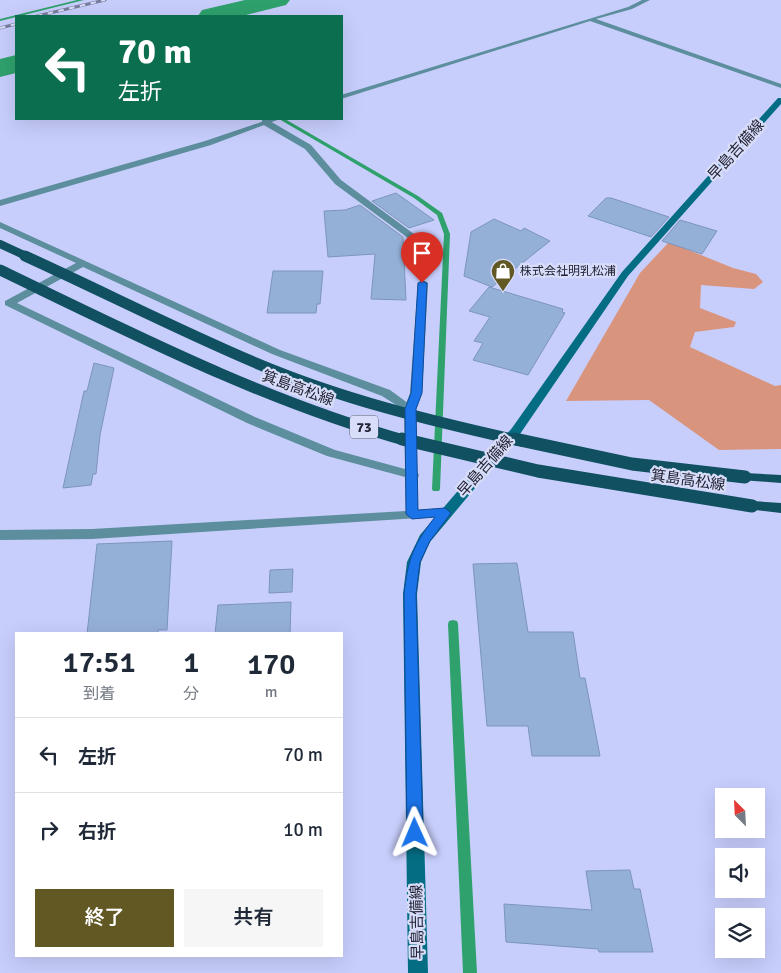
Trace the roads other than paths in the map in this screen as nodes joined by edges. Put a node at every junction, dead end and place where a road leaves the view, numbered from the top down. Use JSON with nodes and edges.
{"nodes":[{"id":1,"x":647,"y":0,"type":"edge"},
{"id":2,"x":590,"y":19,"type":"junction"},
{"id":3,"x":781,"y":86,"type":"edge"},
{"id":4,"x":343,"y":97,"type":"edge"},
{"id":5,"x":781,"y":100,"type":"edge"},
{"id":6,"x":272,"y":120,"type":"edge"},
{"id":7,"x":265,"y":122,"type":"junction"},
{"id":8,"x":0,"y":203,"type":"edge"},
{"id":9,"x":0,"y":225,"type":"edge"},
{"id":10,"x":415,"y":239,"type":"dead end"},
{"id":11,"x":0,"y":244,"type":"edge"},
{"id":12,"x":83,"y":263,"type":"junction"},
{"id":13,"x":0,"y":270,"type":"edge"},
{"id":14,"x":422,"y":283,"type":"dead end"},
{"id":15,"x":410,"y":409,"type":"junction"},
{"id":16,"x":412,"y":475,"type":"junction"},
{"id":17,"x":781,"y":479,"type":"edge"},
{"id":18,"x":781,"y":508,"type":"edge"},
{"id":19,"x":445,"y":513,"type":"junction"},
{"id":20,"x":412,"y":514,"type":"junction"},
{"id":21,"x":0,"y":535,"type":"edge"},
{"id":22,"x":418,"y":973,"type":"edge"}],
"edges":[{"from":1,"to":2,"type":"street"},
{"from":2,"to":3,"type":"street"},
{"from":2,"to":4,"type":"street"},
{"from":5,"to":19,"type":"main road","name":"早島吉備線"},
{"from":6,"to":7,"type":"street"},
{"from":7,"to":8,"type":"street"},
{"from":7,"to":10,"type":"street"},
{"from":9,"to":12,"type":"street"},
{"from":11,"to":17,"type":"main road","name":"箕島高松線","number":"73","bridge":true},
{"from":12,"to":15,"type":"street"},
{"from":12,"to":16,"type":"street"},
{"from":13,"to":18,"type":"main road","name":"箕島高松線","number":"73","bridge":true},
{"from":14,"to":15,"type":"street"},
{"from":15,"to":16,"type":"street"},
{"from":16,"to":20,"type":"street"},
{"from":19,"to":20,"type":"street"},
{"from":19,"to":22,"type":"main road","name":"早島吉備線"},
{"from":20,"to":21,"type":"street"}]}
